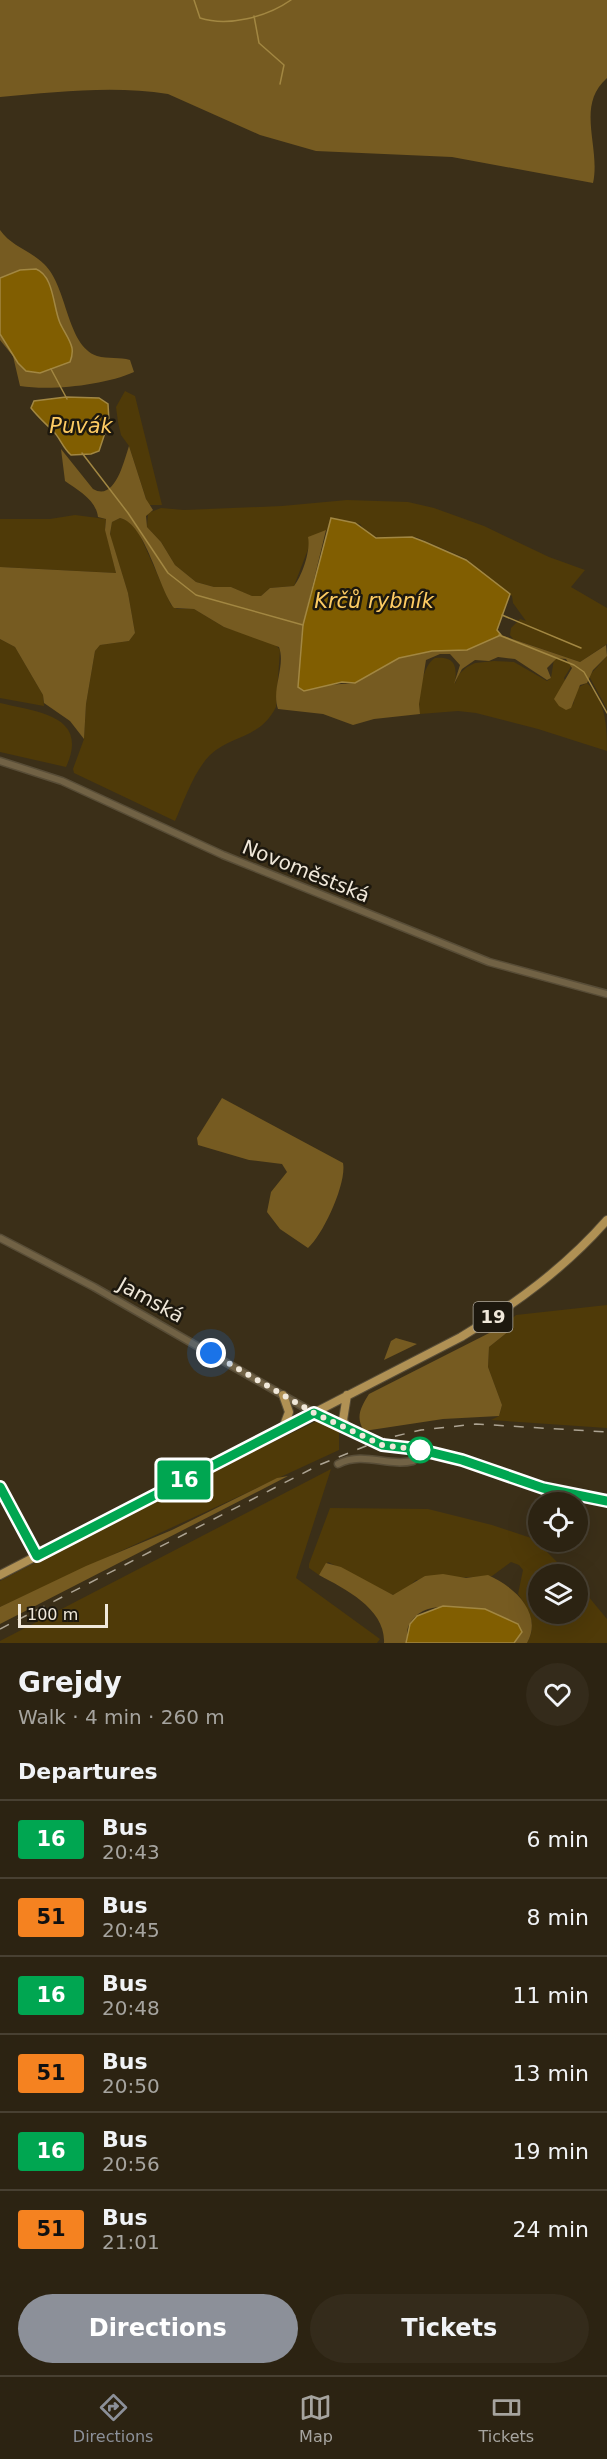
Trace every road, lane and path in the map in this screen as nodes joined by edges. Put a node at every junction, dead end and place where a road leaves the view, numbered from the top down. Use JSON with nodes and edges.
{"nodes":[{"id":1,"x":0,"y":761,"type":"edge"},
{"id":2,"x":607,"y":994,"type":"edge"},
{"id":3,"x":607,"y":1220,"type":"edge"},
{"id":4,"x":0,"y":1238,"type":"edge"},
{"id":5,"x":283,"y":1395,"type":"junction"},
{"id":6,"x":347,"y":1395,"type":"junction"},
{"id":7,"x":314,"y":1413,"type":"junction"},
{"id":8,"x":347,"y":1428,"type":"junction"},
{"id":9,"x":282,"y":1430,"type":"junction"},
{"id":10,"x":417,"y":1449,"type":"junction"},
{"id":11,"x":338,"y":1464,"type":"dead end"},
{"id":12,"x":0,"y":1487,"type":"edge"},
{"id":13,"x":607,"y":1501,"type":"edge"},
{"id":14,"x":37,"y":1556,"type":"junction"},
{"id":15,"x":0,"y":1575,"type":"edge"}],
"edges":[{"from":1,"to":2,"type":"street","name":"Novoměstská"},
{"from":3,"to":6,"type":"main road","number":"19"},
{"from":4,"to":5,"type":"street","name":"Jamská"},
{"from":5,"to":7,"type":"street","name":"Jamská"},
{"from":5,"to":9,"type":"main road"},
{"from":6,"to":7,"type":"main road","number":"19"},
{"from":6,"to":8,"type":"main road"},
{"from":7,"to":8,"type":"street","name":"Jamská"},
{"from":7,"to":9,"type":"main road","number":"19"},
{"from":8,"to":10,"type":"street","name":"Jamská"},
{"from":9,"to":14,"type":"main road","number":"19"},
{"from":10,"to":11,"type":"street"},
{"from":10,"to":13,"type":"street","name":"Jamská"},
{"from":12,"to":14,"type":"street"},
{"from":14,"to":15,"type":"main road","number":"19"}]}
